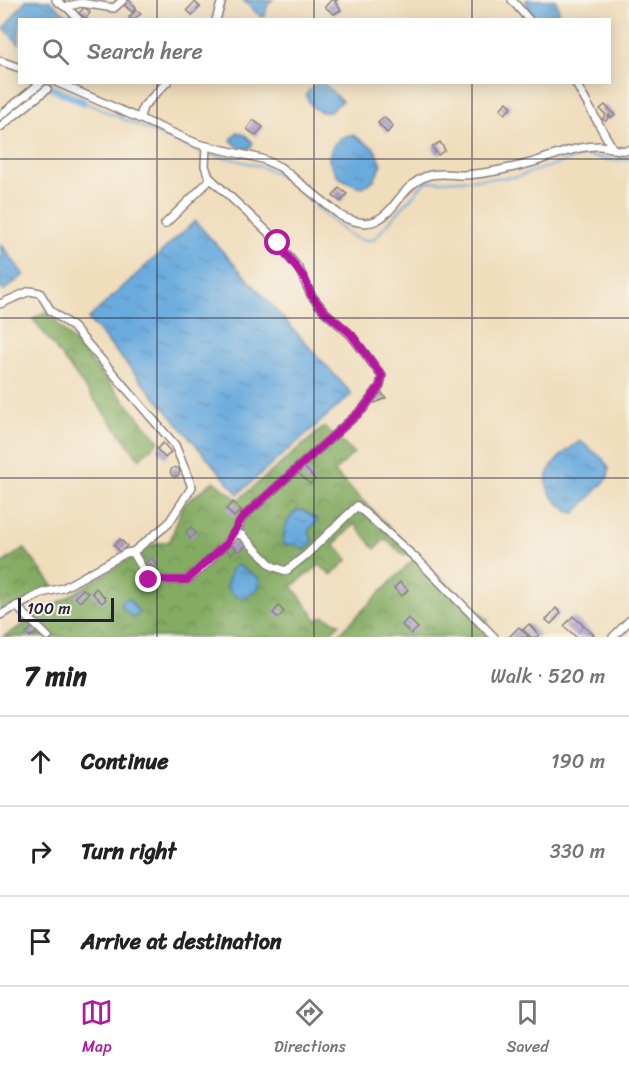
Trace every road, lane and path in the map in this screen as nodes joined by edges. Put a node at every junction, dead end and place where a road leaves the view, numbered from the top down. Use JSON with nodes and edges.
{"nodes":[{"id":1,"x":56,"y":0,"type":"edge"},
{"id":2,"x":123,"y":0,"type":"edge"},
{"id":3,"x":222,"y":0,"type":"edge"},
{"id":4,"x":512,"y":0,"type":"edge"},
{"id":5,"x":67,"y":7,"type":"junction"},
{"id":6,"x":77,"y":18,"type":"edge"},
{"id":7,"x":217,"y":18,"type":"edge"},
{"id":8,"x":527,"y":18,"type":"edge"},
{"id":9,"x":0,"y":61,"type":"edge"},
{"id":10,"x":18,"y":67,"type":"edge"},
{"id":11,"x":65,"y":84,"type":"edge"},
{"id":12,"x":165,"y":84,"type":"edge"},
{"id":13,"x":576,"y":84,"type":"edge"},
{"id":14,"x":44,"y":86,"type":"edge"},
{"id":15,"x":0,"y":116,"type":"edge"},
{"id":16,"x":140,"y":117,"type":"junction"},
{"id":17,"x":0,"y":127,"type":"edge"},
{"id":18,"x":206,"y":147,"type":"junction"},
{"id":19,"x":613,"y":149,"type":"junction"},
{"id":20,"x":629,"y":150,"type":"edge"},
{"id":21,"x":211,"y":178,"type":"junction"},
{"id":22,"x":165,"y":224,"type":"dead end"},
{"id":23,"x":0,"y":304,"type":"edge"},
{"id":24,"x":235,"y":534,"type":"junction"},
{"id":25,"x":133,"y":552,"type":"junction"},
{"id":26,"x":16,"y":606,"type":"junction"},
{"id":27,"x":0,"y":615,"type":"edge"},
{"id":28,"x":629,"y":621,"type":"edge"},
{"id":29,"x":48,"y":637,"type":"edge"},
{"id":30,"x":494,"y":637,"type":"edge"},
{"id":31,"x":613,"y":637,"type":"edge"}],
"edges":[{"from":1,"to":5,"type":"street"},
{"from":2,"to":5,"type":"street"},
{"from":3,"to":7,"type":"street"},
{"from":4,"to":8,"type":"street"},
{"from":5,"to":6,"type":"street"},
{"from":9,"to":10,"type":"street"},
{"from":11,"to":16,"type":"street"},
{"from":12,"to":16,"type":"street"},
{"from":13,"to":19,"type":"street"},
{"from":14,"to":15,"type":"street"},
{"from":14,"to":17,"type":"street"},
{"from":16,"to":18,"type":"street"},
{"from":18,"to":19,"type":"street"},
{"from":18,"to":21,"type":"street"},
{"from":19,"to":20,"type":"street"},
{"from":21,"to":22,"type":"street"},
{"from":21,"to":24,"type":"street"},
{"from":23,"to":25,"type":"street"},
{"from":24,"to":25,"type":"street"},
{"from":24,"to":30,"type":"street"},
{"from":25,"to":26,"type":"street"},
{"from":26,"to":27,"type":"street"},
{"from":26,"to":29,"type":"street"},
{"from":28,"to":31,"type":"street"}]}
